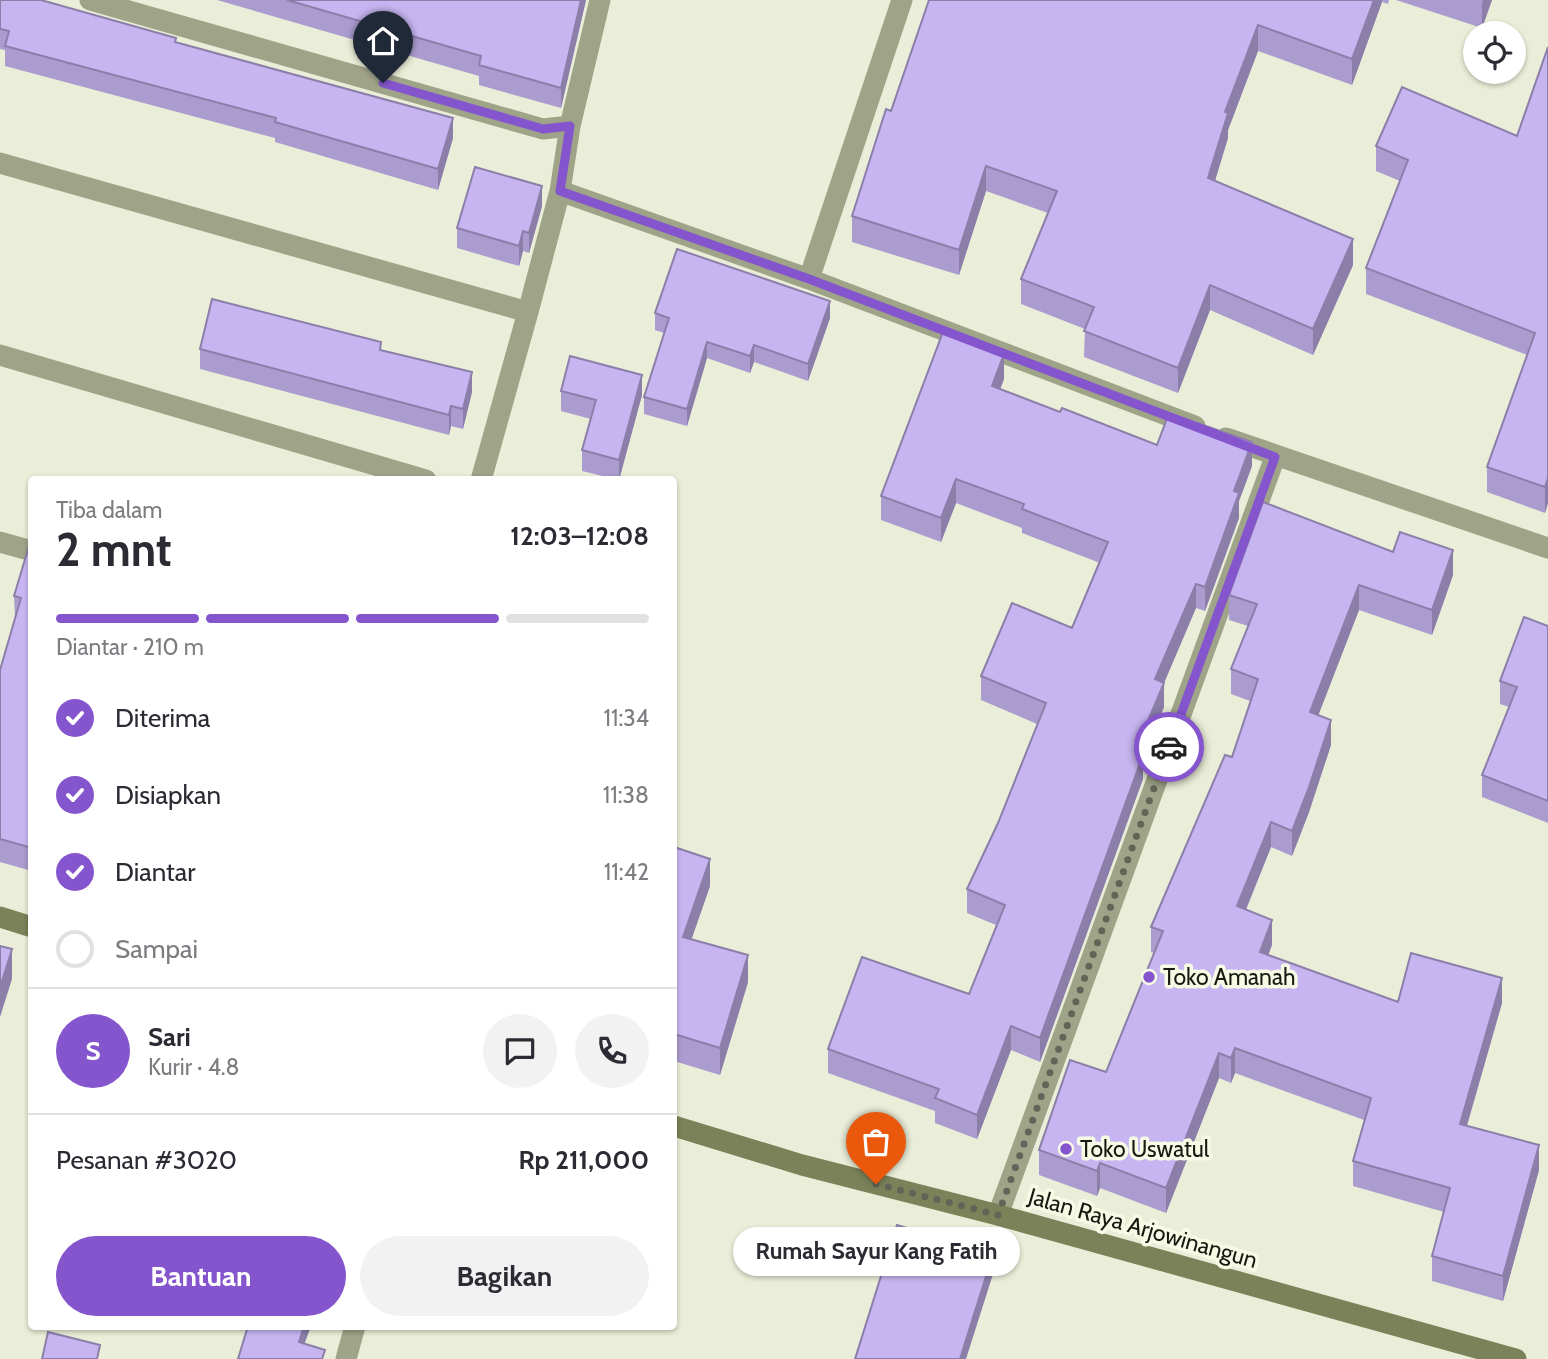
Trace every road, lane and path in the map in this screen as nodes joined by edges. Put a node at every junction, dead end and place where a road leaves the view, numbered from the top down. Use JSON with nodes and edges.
{"nodes":[{"id":1,"x":90,"y":0,"type":"edge"},
{"id":2,"x":600,"y":0,"type":"edge"},
{"id":3,"x":902,"y":0,"type":"edge"},
{"id":4,"x":570,"y":126,"type":"junction"},
{"id":5,"x":0,"y":163,"type":"edge"},
{"id":6,"x":560,"y":191,"type":"junction"},
{"id":7,"x":809,"y":279,"type":"junction"},
{"id":8,"x":528,"y":312,"type":"junction"},
{"id":9,"x":0,"y":355,"type":"edge"},
{"id":10,"x":1275,"y":457,"type":"junction"},
{"id":11,"x":412,"y":476,"type":"edge"},
{"id":12,"x":482,"y":476,"type":"edge"},
{"id":13,"x":0,"y":542,"type":"edge"},
{"id":14,"x":1548,"y":548,"type":"edge"},
{"id":15,"x":28,"y":550,"type":"edge"},
{"id":16,"x":0,"y":917,"type":"edge"},
{"id":17,"x":28,"y":926,"type":"edge"},
{"id":18,"x":677,"y":1127,"type":"edge"},
{"id":19,"x":998,"y":1215,"type":"junction"},
{"id":20,"x":354,"y":1330,"type":"edge"},
{"id":21,"x":346,"y":1359,"type":"edge"},
{"id":22,"x":1516,"y":1359,"type":"edge"}],
"edges":[{"from":1,"to":4,"type":"street"},
{"from":2,"to":4,"type":"street"},
{"from":3,"to":7,"type":"street"},
{"from":4,"to":6,"type":"street"},
{"from":5,"to":8,"type":"street"},
{"from":6,"to":7,"type":"street"},
{"from":6,"to":8,"type":"street"},
{"from":7,"to":10,"type":"street"},
{"from":8,"to":12,"type":"street"},
{"from":9,"to":11,"type":"street"},
{"from":10,"to":14,"type":"street"},
{"from":10,"to":19,"type":"street"},
{"from":13,"to":15,"type":"street"},
{"from":16,"to":17,"type":"main road"},
{"from":18,"to":19,"type":"main road","name":"Jalan Raya Arjowinangun"},
{"from":19,"to":22,"type":"main road","name":"Jalan Raya Arjowinangun"},
{"from":20,"to":21,"type":"street"}]}
